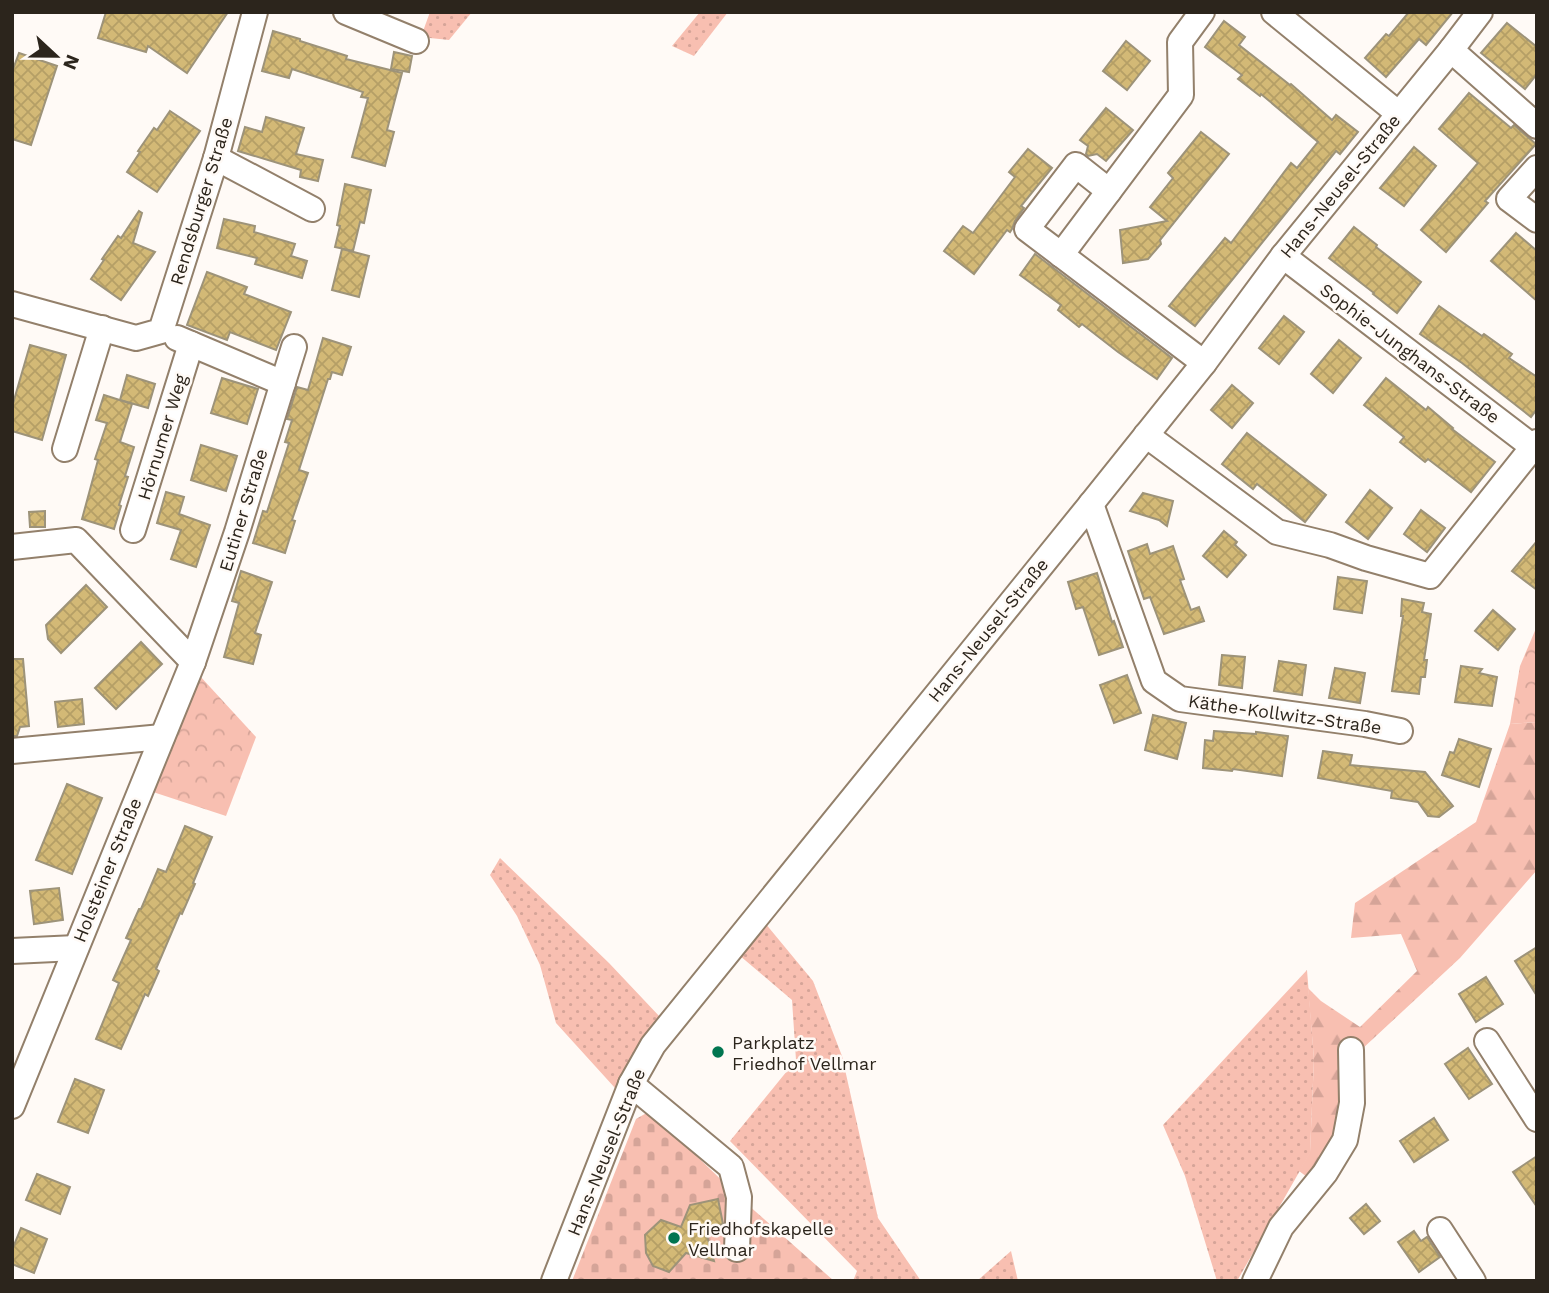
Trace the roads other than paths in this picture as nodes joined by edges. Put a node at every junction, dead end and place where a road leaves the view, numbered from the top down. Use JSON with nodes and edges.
{"nodes":[{"id":1,"x":255,"y":12,"type":"edge"},
{"id":2,"x":346,"y":12,"type":"edge"},
{"id":3,"x":1202,"y":12,"type":"edge"},
{"id":4,"x":1274,"y":12,"type":"edge"},
{"id":5,"x":1480,"y":12,"type":"edge"},
{"id":6,"x":416,"y":41,"type":"dead end"},
{"id":7,"x":1451,"y":50,"type":"junction"},
{"id":8,"x":1399,"y":114,"type":"junction"},
{"id":9,"x":1537,"y":126,"type":"edge"},
{"id":10,"x":216,"y":158,"type":"junction"},
{"id":11,"x":1537,"y":168,"type":"edge"},
{"id":12,"x":1109,"y":191,"type":"junction"},
{"id":13,"x":312,"y":209,"type":"dead end"},
{"id":14,"x":1537,"y":220,"type":"edge"},
{"id":15,"x":1061,"y":255,"type":"junction"},
{"id":16,"x":1283,"y":256,"type":"junction"},
{"id":17,"x":14,"y":310,"type":"edge"},
{"id":18,"x":102,"y":328,"type":"junction"},
{"id":19,"x":161,"y":331,"type":"junction"},
{"id":20,"x":191,"y":344,"type":"junction"},
{"id":21,"x":294,"y":348,"type":"dead end"},
{"id":22,"x":1204,"y":363,"type":"junction"},
{"id":23,"x":282,"y":383,"type":"junction"},
{"id":24,"x":1146,"y":435,"type":"junction"},
{"id":25,"x":1535,"y":446,"type":"edge"},
{"id":26,"x":65,"y":449,"type":"dead end"},
{"id":27,"x":1091,"y":503,"type":"junction"},
{"id":28,"x":133,"y":530,"type":"dead end"},
{"id":29,"x":12,"y":547,"type":"edge"},
{"id":30,"x":203,"y":635,"type":"joint"},
{"id":31,"x":194,"y":662,"type":"junction"},
{"id":32,"x":1401,"y":731,"type":"dead end"},
{"id":33,"x":162,"y":737,"type":"junction"},
{"id":34,"x":12,"y":751,"type":"edge"},
{"id":35,"x":76,"y":948,"type":"junction"},
{"id":36,"x":12,"y":951,"type":"edge"},
{"id":37,"x":1487,"y":1041,"type":"dead end"},
{"id":38,"x":1351,"y":1050,"type":"dead end"},
{"id":39,"x":631,"y":1084,"type":"junction"},
{"id":40,"x":12,"y":1106,"type":"edge"},
{"id":41,"x":1537,"y":1119,"type":"edge"},
{"id":42,"x":1440,"y":1230,"type":"dead end"},
{"id":43,"x":737,"y":1249,"type":"dead end"},
{"id":44,"x":554,"y":1281,"type":"edge"},
{"id":45,"x":1255,"y":1281,"type":"edge"},
{"id":46,"x":1473,"y":1281,"type":"edge"}],
"edges":[{"from":1,"to":10,"type":"street","name":"Rendsburger Straße"},
{"from":2,"to":6,"type":"street"},
{"from":3,"to":12,"type":"street"},
{"from":4,"to":8,"type":"street"},
{"from":5,"to":7,"type":"street","name":"Hans-Neusel-Straße"},
{"from":7,"to":8,"type":"street","name":"Hans-Neusel-Straße"},
{"from":7,"to":9,"type":"street"},
{"from":8,"to":16,"type":"street","name":"Hans-Neusel-Straße"},
{"from":10,"to":13,"type":"street"},
{"from":10,"to":19,"type":"street","name":"Rendsburger Straße"},
{"from":11,"to":14,"type":"street"},
{"from":12,"to":15,"type":"street"},
{"from":12,"to":15,"type":"street"},
{"from":15,"to":22,"type":"street"},
{"from":16,"to":22,"type":"street","name":"Hans-Neusel-Straße"},
{"from":16,"to":25,"type":"street","name":"Sophie-Junghans-Straße"},
{"from":17,"to":18,"type":"street"},
{"from":18,"to":19,"type":"street"},
{"from":18,"to":26,"type":"street"},
{"from":19,"to":20,"type":"street"},
{"from":20,"to":23,"type":"street"},
{"from":20,"to":28,"type":"street","name":"Hörnumer Weg"},
{"from":21,"to":23,"type":"street","name":"Eutiner Straße"},
{"from":22,"to":24,"type":"street","name":"Hans-Neusel-Straße"},
{"from":23,"to":30,"type":"street","name":"Eutiner Straße"},
{"from":24,"to":25,"type":"street"},
{"from":24,"to":27,"type":"street","name":"Hans-Neusel-Straße"},
{"from":27,"to":32,"type":"street","name":"Käthe-Kollwitz-Straße"},
{"from":27,"to":39,"type":"street","name":"Hans-Neusel-Straße"},
{"from":29,"to":31,"type":"street"},
{"from":30,"to":31,"type":"street","name":"Holsteiner Straße"},
{"from":31,"to":33,"type":"street","name":"Holsteiner Straße"},
{"from":33,"to":34,"type":"street"},
{"from":33,"to":35,"type":"street","name":"Holsteiner Straße"},
{"from":35,"to":36,"type":"street"},
{"from":35,"to":40,"type":"street","name":"Holsteiner Straße"},
{"from":37,"to":41,"type":"street"},
{"from":38,"to":45,"type":"street"},
{"from":39,"to":43,"type":"street"},
{"from":39,"to":44,"type":"street","name":"Hans-Neusel-Straße"},
{"from":42,"to":46,"type":"street"}]}
